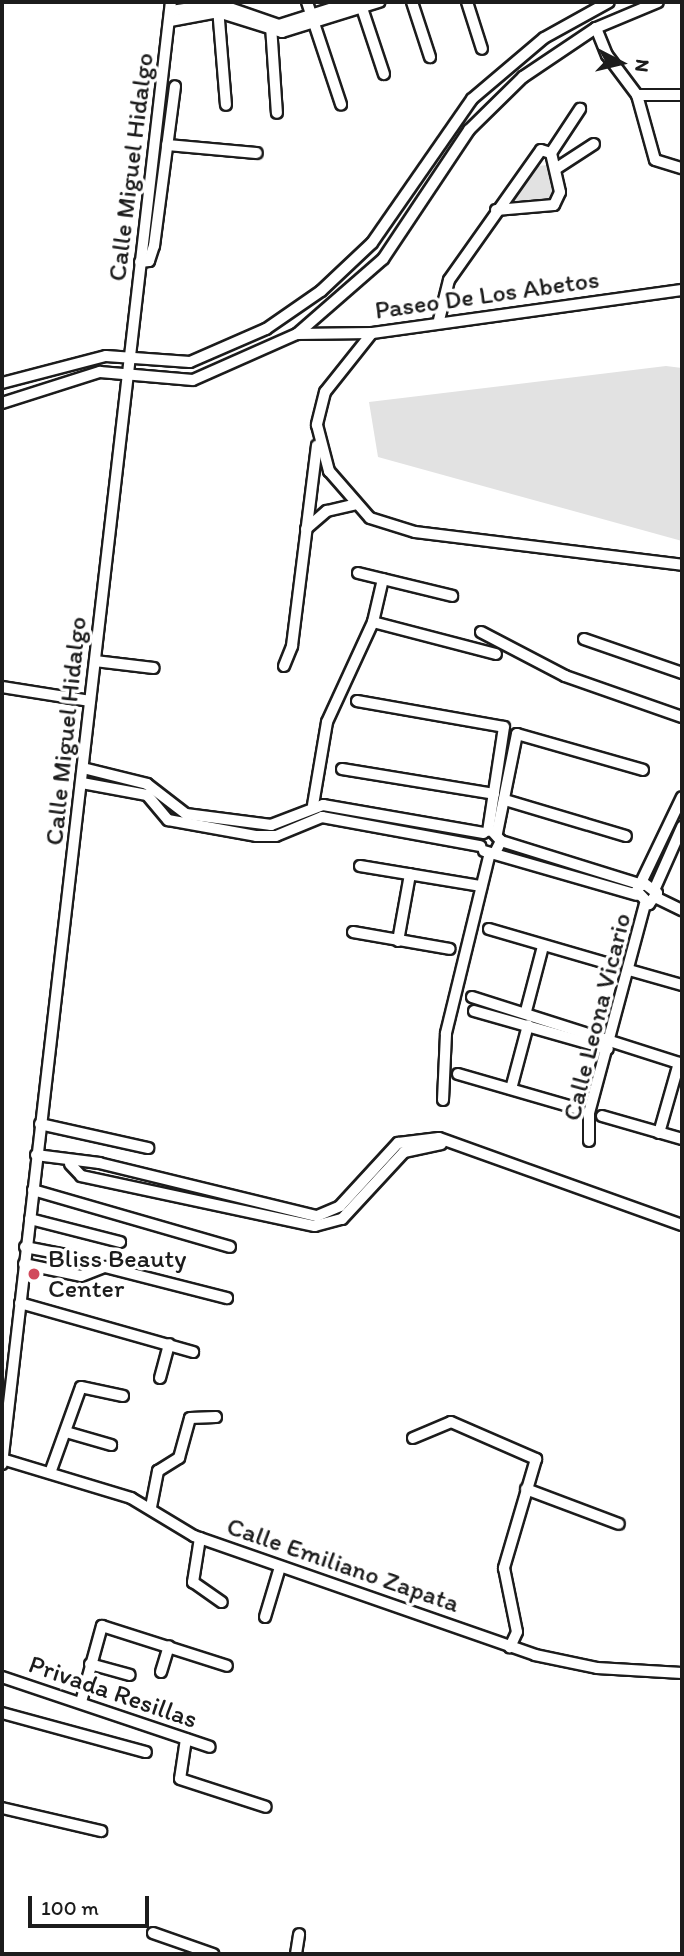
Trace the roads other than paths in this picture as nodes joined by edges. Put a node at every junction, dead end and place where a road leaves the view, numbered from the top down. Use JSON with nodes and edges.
{"nodes":[{"id":1,"x":307,"y":2,"type":"edge"},
{"id":2,"x":379,"y":2,"type":"edge"},
{"id":3,"x":412,"y":2,"type":"edge"},
{"id":4,"x":467,"y":2,"type":"edge"},
{"id":5,"x":609,"y":2,"type":"edge"},
{"id":6,"x":654,"y":2,"type":"edge"},
{"id":7,"x":358,"y":4,"type":"edge"},
{"id":8,"x":218,"y":6,"type":"edge"},
{"id":9,"x":171,"y":11,"type":"edge"},
{"id":10,"x":313,"y":20,"type":"junction"},
{"id":11,"x":271,"y":28,"type":"junction"},
{"id":12,"x":597,"y":28,"type":"junction"},
{"id":13,"x":482,"y":49,"type":"dead end"},
{"id":14,"x":430,"y":57,"type":"dead end"},
{"id":15,"x":384,"y":74,"type":"dead end"},
{"id":16,"x":175,"y":86,"type":"dead end"},
{"id":17,"x":637,"y":94,"type":"junction"},
{"id":18,"x":682,"y":95,"type":"edge"},
{"id":19,"x":341,"y":104,"type":"dead end"},
{"id":20,"x":226,"y":105,"type":"dead end"},
{"id":21,"x":580,"y":109,"type":"dead end"},
{"id":22,"x":277,"y":113,"type":"dead end"},
{"id":23,"x":456,"y":118,"type":"junction"},
{"id":24,"x":469,"y":130,"type":"junction"},
{"id":25,"x":594,"y":144,"type":"dead end"},
{"id":26,"x":167,"y":145,"type":"junction"},
{"id":27,"x":257,"y":153,"type":"dead end"},
{"id":28,"x":551,"y":153,"type":"junction"},
{"id":29,"x":557,"y":167,"type":"junction"},
{"id":30,"x":682,"y":168,"type":"edge"},
{"id":31,"x":496,"y":210,"type":"junction"},
{"id":32,"x":140,"y":262,"type":"junction"},
{"id":33,"x":682,"y":290,"type":"edge"},
{"id":34,"x":439,"y":320,"type":"junction"},
{"id":35,"x":372,"y":332,"type":"junction"},
{"id":36,"x":297,"y":334,"type":"junction"},
{"id":37,"x":129,"y":357,"type":"junction"},
{"id":38,"x":174,"y":364,"type":"junction"},
{"id":39,"x":127,"y":374,"type":"junction"},
{"id":40,"x":175,"y":382,"type":"junction"},
{"id":41,"x":2,"y":383,"type":"edge"},
{"id":42,"x":2,"y":403,"type":"edge"},
{"id":43,"x":317,"y":442,"type":"junction"},
{"id":44,"x":354,"y":505,"type":"junction"},
{"id":45,"x":306,"y":529,"type":"junction"},
{"id":46,"x":682,"y":565,"type":"edge"},
{"id":47,"x":358,"y":573,"type":"dead end"},
{"id":48,"x":383,"y":579,"type":"junction"},
{"id":49,"x":452,"y":596,"type":"dead end"},
{"id":50,"x":373,"y":622,"type":"junction"},
{"id":51,"x":481,"y":632,"type":"dead end"},
{"id":52,"x":584,"y":639,"type":"dead end"},
{"id":53,"x":496,"y":654,"type":"dead end"},
{"id":54,"x":94,"y":661,"type":"junction"},
{"id":55,"x":284,"y":666,"type":"dead end"},
{"id":56,"x":154,"y":668,"type":"dead end"},
{"id":57,"x":682,"y":673,"type":"edge"},
{"id":58,"x":2,"y":687,"type":"edge"},
{"id":59,"x":90,"y":701,"type":"junction"},
{"id":60,"x":357,"y":701,"type":"dead end"},
{"id":61,"x":682,"y":717,"type":"edge"},
{"id":62,"x":83,"y":768,"type":"junction"},
{"id":63,"x":342,"y":769,"type":"dead end"},
{"id":64,"x":643,"y":770,"type":"dead end"},
{"id":65,"x":101,"y":772,"type":"junction"},
{"id":66,"x":82,"y":783,"type":"junction"},
{"id":67,"x":100,"y":784,"type":"junction"},
{"id":68,"x":132,"y":784,"type":"junction"},
{"id":69,"x":494,"y":794,"type":"junction"},
{"id":70,"x":682,"y":797,"type":"edge"},
{"id":71,"x":505,"y":800,"type":"junction"},
{"id":72,"x":313,"y":806,"type":"junction"},
{"id":73,"x":679,"y":814,"type":"edge"},
{"id":74,"x":288,"y":819,"type":"junction"},
{"id":75,"x":293,"y":829,"type":"junction"},
{"id":76,"x":682,"y":829,"type":"edge"},
{"id":77,"x":492,"y":834,"type":"junction"},
{"id":78,"x":626,"y":836,"type":"dead end"},
{"id":79,"x":480,"y":846,"type":"junction"},
{"id":80,"x":493,"y":852,"type":"junction"},
{"id":81,"x":360,"y":866,"type":"dead end"},
{"id":82,"x":410,"y":874,"type":"junction"},
{"id":83,"x":481,"y":886,"type":"junction"},
{"id":84,"x":647,"y":890,"type":"junction"},
{"id":85,"x":682,"y":910,"type":"edge"},
{"id":86,"x":489,"y":929,"type":"dead end"},
{"id":87,"x":353,"y":932,"type":"dead end"},
{"id":88,"x":398,"y":941,"type":"junction"},
{"id":89,"x":543,"y":946,"type":"junction"},
{"id":90,"x":450,"y":950,"type":"dead end"},
{"id":91,"x":613,"y":965,"type":"dead end"},
{"id":92,"x":629,"y":970,"type":"junction"},
{"id":93,"x":682,"y":985,"type":"edge"},
{"id":94,"x":472,"y":997,"type":"dead end"},
{"id":95,"x":474,"y":1011,"type":"dead end"},
{"id":96,"x":526,"y":1011,"type":"junction"},
{"id":97,"x":528,"y":1025,"type":"junction"},
{"id":98,"x":610,"y":1044,"type":"junction"},
{"id":99,"x":681,"y":1063,"type":"edge"},
{"id":100,"x":458,"y":1074,"type":"dead end"},
{"id":101,"x":511,"y":1089,"type":"junction"},
{"id":102,"x":443,"y":1100,"type":"dead end"},
{"id":103,"x":576,"y":1108,"type":"dead end"},
{"id":104,"x":602,"y":1116,"type":"dead end"},
{"id":105,"x":40,"y":1124,"type":"junction"},
{"id":106,"x":659,"y":1133,"type":"junction"},
{"id":107,"x":682,"y":1139,"type":"edge"},
{"id":108,"x":589,"y":1141,"type":"dead end"},
{"id":109,"x":456,"y":1144,"type":"junction"},
{"id":110,"x":148,"y":1148,"type":"dead end"},
{"id":111,"x":36,"y":1155,"type":"junction"},
{"id":112,"x":70,"y":1164,"type":"junction"},
{"id":113,"x":33,"y":1190,"type":"junction"},
{"id":114,"x":365,"y":1194,"type":"junction"},
{"id":115,"x":340,"y":1206,"type":"junction"},
{"id":116,"x":30,"y":1219,"type":"junction"},
{"id":117,"x":682,"y":1225,"type":"edge"},
{"id":118,"x":120,"y":1242,"type":"dead end"},
{"id":119,"x":25,"y":1247,"type":"junction"},
{"id":120,"x":230,"y":1247,"type":"dead end"},
{"id":121,"x":67,"y":1255,"type":"dead end"},
{"id":122,"x":24,"y":1264,"type":"junction"},
{"id":123,"x":227,"y":1298,"type":"dead end"},
{"id":124,"x":20,"y":1303,"type":"junction"},
{"id":125,"x":169,"y":1344,"type":"junction"},
{"id":126,"x":193,"y":1352,"type":"dead end"},
{"id":127,"x":160,"y":1378,"type":"dead end"},
{"id":128,"x":123,"y":1396,"type":"dead end"},
{"id":129,"x":216,"y":1417,"type":"dead end"},
{"id":130,"x":66,"y":1432,"type":"junction"},
{"id":131,"x":413,"y":1438,"type":"dead end"},
{"id":132,"x":111,"y":1446,"type":"dead end"},
{"id":133,"x":2,"y":1461,"type":"edge"},
{"id":134,"x":50,"y":1473,"type":"junction"},
{"id":135,"x":526,"y":1489,"type":"junction"},
{"id":136,"x":151,"y":1507,"type":"junction"},
{"id":137,"x":619,"y":1524,"type":"dead end"},
{"id":138,"x":200,"y":1538,"type":"junction"},
{"id":139,"x":280,"y":1567,"type":"junction"},
{"id":140,"x":222,"y":1602,"type":"dead end"},
{"id":141,"x":265,"y":1617,"type":"dead end"},
{"id":142,"x":169,"y":1646,"type":"junction"},
{"id":143,"x":510,"y":1647,"type":"junction"},
{"id":144,"x":90,"y":1664,"type":"junction"},
{"id":145,"x":227,"y":1666,"type":"dead end"},
{"id":146,"x":161,"y":1672,"type":"dead end"},
{"id":147,"x":682,"y":1673,"type":"edge"},
{"id":148,"x":130,"y":1675,"type":"dead end"},
{"id":149,"x":2,"y":1677,"type":"edge"},
{"id":150,"x":81,"y":1702,"type":"junction"},
{"id":151,"x":2,"y":1713,"type":"edge"},
{"id":152,"x":186,"y":1739,"type":"junction"},
{"id":153,"x":210,"y":1747,"type":"dead end"},
{"id":154,"x":146,"y":1752,"type":"dead end"},
{"id":155,"x":266,"y":1807,"type":"dead end"},
{"id":156,"x":2,"y":1808,"type":"edge"},
{"id":157,"x":101,"y":1830,"type":"dead end"},
{"id":158,"x":153,"y":1933,"type":"dead end"},
{"id":159,"x":299,"y":1934,"type":"dead end"},
{"id":160,"x":213,"y":1954,"type":"edge"},
{"id":161,"x":296,"y":1954,"type":"edge"}],
"edges":[{"from":1,"to":10,"type":"street"},
{"from":2,"to":7,"type":"street"},
{"from":3,"to":14,"type":"street"},
{"from":4,"to":13,"type":"street"},
{"from":5,"to":23,"type":"street"},
{"from":6,"to":12,"type":"street"},
{"from":7,"to":10,"type":"street"},
{"from":7,"to":15,"type":"street"},
{"from":8,"to":9,"type":"street"},
{"from":8,"to":11,"type":"street"},
{"from":8,"to":20,"type":"street"},
{"from":9,"to":32,"type":"street","name":"Calle Miguel Hidalgo"},
{"from":10,"to":11,"type":"street"},
{"from":10,"to":19,"type":"street"},
{"from":11,"to":22,"type":"street"},
{"from":12,"to":17,"type":"street"},
{"from":12,"to":24,"type":"street"},
{"from":16,"to":26,"type":"street"},
{"from":17,"to":18,"type":"street"},
{"from":17,"to":30,"type":"street"},
{"from":21,"to":28,"type":"street"},
{"from":23,"to":24,"type":"street"},
{"from":23,"to":38,"type":"street"},
{"from":24,"to":36,"type":"street"},
{"from":25,"to":29,"type":"street"},
{"from":26,"to":27,"type":"street"},
{"from":26,"to":32,"type":"street"},
{"from":28,"to":29,"type":"street"},
{"from":28,"to":31,"type":"street"},
{"from":29,"to":31,"type":"street"},
{"from":31,"to":34,"type":"street"},
{"from":32,"to":37,"type":"street","name":"Calle Miguel Hidalgo"},
{"from":33,"to":34,"type":"street","name":"Paseo De Los Abetos"},
{"from":34,"to":35,"type":"street","name":"Paseo De Los Abetos"},
{"from":35,"to":36,"type":"street","name":"Paseo De Los Abetos"},
{"from":35,"to":43,"type":"street"},
{"from":36,"to":40,"type":"street"},
{"from":37,"to":38,"type":"street"},
{"from":37,"to":39,"type":"street","name":"Calle Miguel Hidalgo"},
{"from":37,"to":41,"type":"street"},
{"from":38,"to":40,"type":"street"},
{"from":39,"to":40,"type":"street"},
{"from":39,"to":42,"type":"street"},
{"from":39,"to":54,"type":"street","name":"Calle Miguel Hidalgo"},
{"from":43,"to":44,"type":"street"},
{"from":43,"to":45,"type":"street"},
{"from":44,"to":45,"type":"street"},
{"from":44,"to":46,"type":"street"},
{"from":45,"to":55,"type":"street"},
{"from":47,"to":48,"type":"street"},
{"from":48,"to":49,"type":"street"},
{"from":48,"to":50,"type":"street"},
{"from":50,"to":53,"type":"street"},
{"from":50,"to":72,"type":"street"},
{"from":51,"to":61,"type":"street"},
{"from":52,"to":57,"type":"street"},
{"from":54,"to":56,"type":"street"},
{"from":54,"to":59,"type":"street","name":"Calle Miguel Hidalgo"},
{"from":58,"to":59,"type":"street"},
{"from":59,"to":62,"type":"street","name":"Calle Miguel Hidalgo"},
{"from":60,"to":69,"type":"street"},
{"from":62,"to":65,"type":"street"},
{"from":62,"to":66,"type":"street","name":"Calle Miguel Hidalgo"},
{"from":63,"to":69,"type":"street"},
{"from":64,"to":71,"type":"street"},
{"from":65,"to":67,"type":"street"},
{"from":65,"to":68,"type":"street"},
{"from":66,"to":67,"type":"street"},
{"from":66,"to":105,"type":"street","name":"Calle Miguel Hidalgo"},
{"from":67,"to":68,"type":"street"},
{"from":68,"to":74,"type":"street"},
{"from":68,"to":75,"type":"street"},
{"from":69,"to":77,"type":"street"},
{"from":70,"to":73,"type":"street","name":"Calle Leona Vicario"},
{"from":71,"to":77,"type":"street"},
{"from":71,"to":78,"type":"street"},
{"from":72,"to":74,"type":"street"},
{"from":72,"to":77,"type":"street"},
{"from":73,"to":84,"type":"street","name":"Calle Leona Vicario"},
{"from":74,"to":75,"type":"street"},
{"from":75,"to":79,"type":"street"},
{"from":76,"to":84,"type":"street","name":"Calle Leona Vicario"},
{"from":77,"to":79,"type":"street"},
{"from":77,"to":80,"type":"street"},
{"from":77,"to":84,"type":"street"},
{"from":79,"to":80,"type":"street"},
{"from":80,"to":83,"type":"street"},
{"from":80,"to":84,"type":"street"},
{"from":81,"to":82,"type":"street"},
{"from":82,"to":83,"type":"street"},
{"from":82,"to":88,"type":"street"},
{"from":83,"to":102,"type":"street"},
{"from":84,"to":85,"type":"street"},
{"from":84,"to":92,"type":"street","name":"Calle Leona Vicario"},
{"from":86,"to":89,"type":"street"},
{"from":87,"to":88,"type":"street"},
{"from":88,"to":90,"type":"street"},
{"from":89,"to":91,"type":"street"},
{"from":89,"to":96,"type":"street"},
{"from":92,"to":93,"type":"street"},
{"from":92,"to":98,"type":"street","name":"Calle Leona Vicario"},
{"from":94,"to":96,"type":"street"},
{"from":95,"to":97,"type":"street"},
{"from":96,"to":98,"type":"street"},
{"from":97,"to":98,"type":"street"},
{"from":97,"to":101,"type":"street"},
{"from":98,"to":99,"type":"street"},
{"from":98,"to":108,"type":"street","name":"Calle Leona Vicario"},
{"from":99,"to":106,"type":"street"},
{"from":100,"to":101,"type":"street"},
{"from":101,"to":103,"type":"street"},
{"from":104,"to":106,"type":"street"},
{"from":105,"to":110,"type":"street"},
{"from":105,"to":111,"type":"street","name":"Calle Miguel Hidalgo"},
{"from":106,"to":107,"type":"street"},
{"from":109,"to":114,"type":"street"},
{"from":109,"to":115,"type":"street"},
{"from":109,"to":117,"type":"street"},
{"from":111,"to":112,"type":"street"},
{"from":111,"to":113,"type":"street","name":"Calle Miguel Hidalgo"},
{"from":112,"to":114,"type":"street"},
{"from":112,"to":115,"type":"street"},
{"from":113,"to":116,"type":"street","name":"Calle Miguel Hidalgo"},
{"from":113,"to":120,"type":"street"},
{"from":114,"to":115,"type":"street"},
{"from":116,"to":118,"type":"street"},
{"from":116,"to":119,"type":"street","name":"Calle Miguel Hidalgo"},
{"from":119,"to":121,"type":"street"},
{"from":119,"to":122,"type":"street","name":"Calle Miguel Hidalgo"},
{"from":122,"to":123,"type":"street"},
{"from":122,"to":124,"type":"street","name":"Calle Miguel Hidalgo"},
{"from":124,"to":125,"type":"street"},
{"from":124,"to":133,"type":"street","name":"Calle Miguel Hidalgo"},
{"from":125,"to":126,"type":"street"},
{"from":125,"to":127,"type":"street"},
{"from":128,"to":130,"type":"street"},
{"from":129,"to":136,"type":"street"},
{"from":130,"to":132,"type":"street"},
{"from":130,"to":134,"type":"street"},
{"from":131,"to":135,"type":"street"},
{"from":133,"to":134,"type":"street","name":"Calle Emiliano Zapata"},
{"from":134,"to":136,"type":"street","name":"Calle Emiliano Zapata"},
{"from":135,"to":137,"type":"street"},
{"from":135,"to":143,"type":"street"},
{"from":136,"to":138,"type":"street","name":"Calle Emiliano Zapata"},
{"from":138,"to":139,"type":"street","name":"Calle Emiliano Zapata"},
{"from":138,"to":140,"type":"street"},
{"from":139,"to":141,"type":"street"},
{"from":139,"to":143,"type":"street","name":"Calle Emiliano Zapata"},
{"from":142,"to":144,"type":"street"},
{"from":142,"to":145,"type":"street"},
{"from":142,"to":146,"type":"street"},
{"from":143,"to":147,"type":"street","name":"Calle Emiliano Zapata"},
{"from":144,"to":148,"type":"street"},
{"from":144,"to":150,"type":"street"},
{"from":149,"to":150,"type":"street","name":"Privada Resillas"},
{"from":150,"to":152,"type":"street","name":"Privada Resillas"},
{"from":151,"to":154,"type":"street"},
{"from":152,"to":153,"type":"street","name":"Privada Resillas"},
{"from":152,"to":155,"type":"street"},
{"from":156,"to":157,"type":"street"},
{"from":158,"to":160,"type":"street"},
{"from":159,"to":161,"type":"street"}]}
